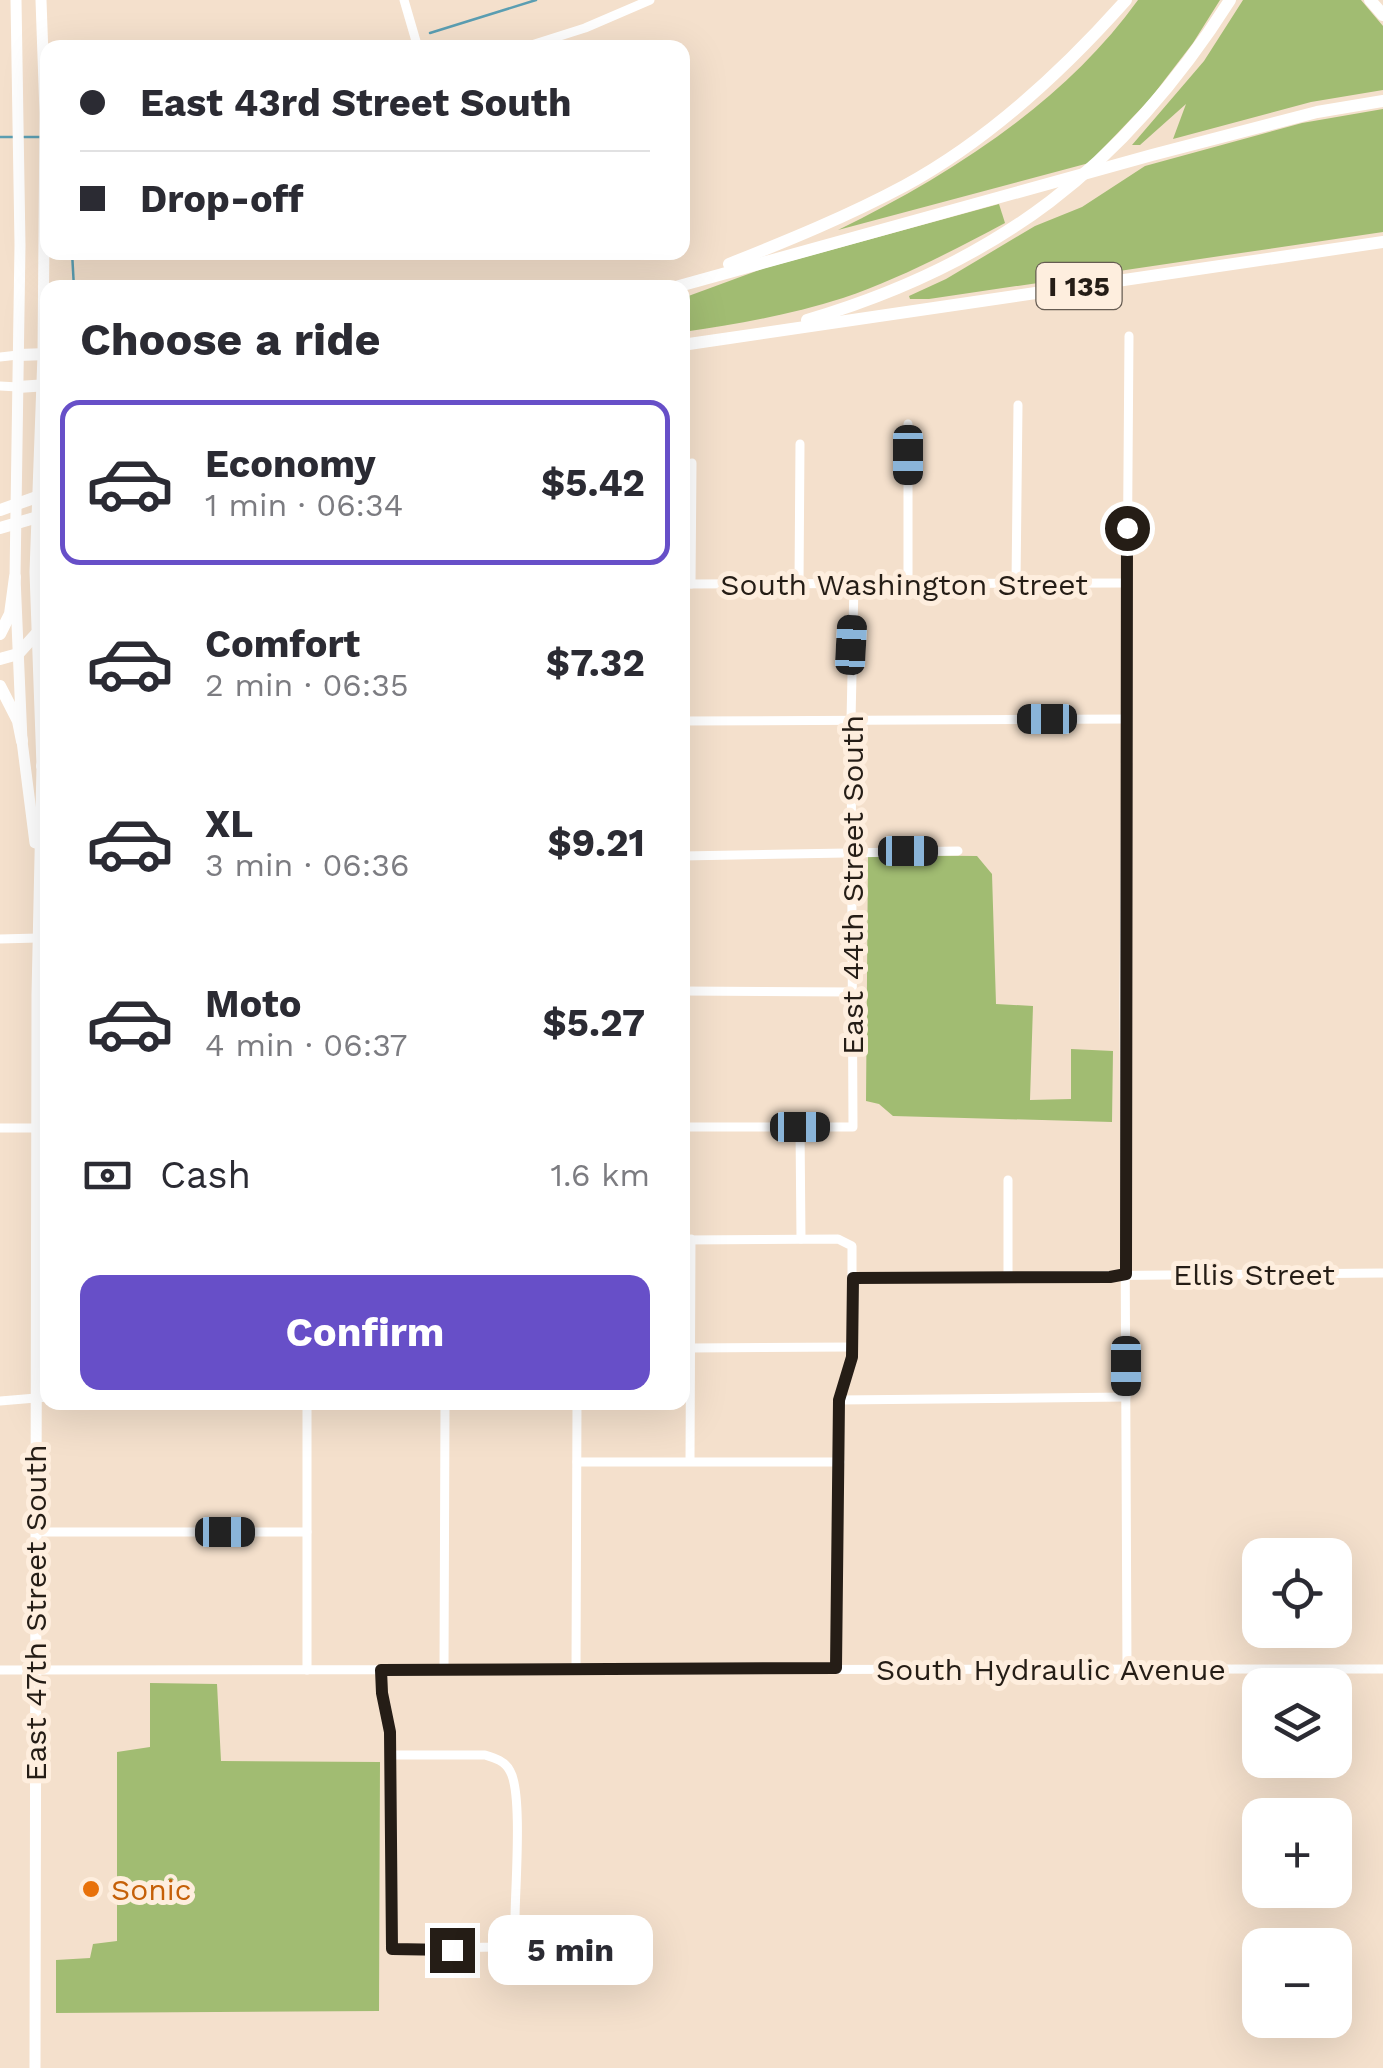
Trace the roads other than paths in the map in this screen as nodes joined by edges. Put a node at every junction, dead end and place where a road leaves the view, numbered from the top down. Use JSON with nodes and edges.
{"nodes":[{"id":1,"x":16,"y":0,"type":"edge"},
{"id":2,"x":41,"y":0,"type":"edge"},
{"id":3,"x":404,"y":0,"type":"edge"},
{"id":4,"x":650,"y":0,"type":"edge"},
{"id":5,"x":1126,"y":0,"type":"edge"},
{"id":6,"x":1230,"y":0,"type":"edge"},
{"id":7,"x":1370,"y":0,"type":"edge"},
{"id":8,"x":1383,"y":16,"type":"edge"},
{"id":9,"x":42,"y":40,"type":"edge"},
{"id":10,"x":416,"y":40,"type":"edge"},
{"id":11,"x":547,"y":40,"type":"edge"},
{"id":12,"x":1383,"y":101,"type":"edge"},
{"id":13,"x":1383,"y":242,"type":"edge"},
{"id":14,"x":690,"y":280,"type":"edge"},
{"id":15,"x":690,"y":283,"type":"edge"},
{"id":16,"x":776,"y":329,"type":"junction"},
{"id":17,"x":1130,"y":336,"type":"dead end"},
{"id":18,"x":690,"y":344,"type":"edge"},
{"id":19,"x":18,"y":355,"type":"junction"},
{"id":20,"x":40,"y":355,"type":"edge"},
{"id":21,"x":0,"y":357,"type":"edge"},
{"id":22,"x":40,"y":385,"type":"edge"},
{"id":23,"x":0,"y":386,"type":"edge"},
{"id":24,"x":18,"y":386,"type":"junction"},
{"id":25,"x":1018,"y":405,"type":"dead end"},
{"id":26,"x":40,"y":421,"type":"edge"},
{"id":27,"x":908,"y":424,"type":"dead end"},
{"id":28,"x":800,"y":444,"type":"dead end"},
{"id":29,"x":692,"y":462,"type":"dead end"},
{"id":30,"x":40,"y":496,"type":"edge"},
{"id":31,"x":0,"y":510,"type":"edge"},
{"id":32,"x":690,"y":511,"type":"edge"},
{"id":33,"x":40,"y":516,"type":"edge"},
{"id":34,"x":0,"y":528,"type":"edge"},
{"id":35,"x":16,"y":577,"type":"junction"},
{"id":36,"x":1016,"y":583,"type":"junction"},
{"id":37,"x":1126,"y":583,"type":"junction"},
{"id":38,"x":690,"y":584,"type":"edge"},
{"id":39,"x":800,"y":584,"type":"junction"},
{"id":40,"x":854,"y":584,"type":"junction"},
{"id":41,"x":908,"y":584,"type":"junction"},
{"id":42,"x":37,"y":633,"type":"junction"},
{"id":43,"x":0,"y":634,"type":"edge"},
{"id":44,"x":18,"y":654,"type":"junction"},
{"id":45,"x":0,"y":659,"type":"edge"},
{"id":46,"x":0,"y":686,"type":"edge"},
{"id":47,"x":40,"y":713,"type":"edge"},
{"id":48,"x":1126,"y":719,"type":"junction"},
{"id":49,"x":851,"y":720,"type":"junction"},
{"id":50,"x":690,"y":721,"type":"edge"},
{"id":51,"x":22,"y":742,"type":"junction"},
{"id":52,"x":40,"y":841,"type":"edge"},
{"id":53,"x":958,"y":851,"type":"dead end"},
{"id":54,"x":851,"y":852,"type":"junction"},
{"id":55,"x":690,"y":856,"type":"edge"},
{"id":56,"x":40,"y":906,"type":"edge"},
{"id":57,"x":38,"y":938,"type":"junction"},
{"id":58,"x":0,"y":939,"type":"edge"},
{"id":59,"x":40,"y":966,"type":"edge"},
{"id":60,"x":690,"y":991,"type":"edge"},
{"id":61,"x":852,"y":992,"type":"junction"},
{"id":62,"x":690,"y":1127,"type":"edge"},
{"id":63,"x":800,"y":1127,"type":"junction"},
{"id":64,"x":0,"y":1128,"type":"edge"},
{"id":65,"x":40,"y":1128,"type":"edge"},
{"id":66,"x":1008,"y":1180,"type":"dead end"},
{"id":67,"x":690,"y":1239,"type":"edge"},
{"id":68,"x":800,"y":1239,"type":"junction"},
{"id":69,"x":1383,"y":1273,"type":"edge"},
{"id":70,"x":1126,"y":1274,"type":"junction"},
{"id":71,"x":1008,"y":1277,"type":"junction"},
{"id":72,"x":853,"y":1278,"type":"junction"},
{"id":73,"x":852,"y":1347,"type":"junction"},
{"id":74,"x":690,"y":1348,"type":"joint"},
{"id":75,"x":1126,"y":1396,"type":"junction"},
{"id":76,"x":40,"y":1397,"type":"edge"},
{"id":77,"x":0,"y":1400,"type":"edge"},
{"id":78,"x":839,"y":1400,"type":"junction"},
{"id":79,"x":41,"y":1410,"type":"edge"},
{"id":80,"x":308,"y":1410,"type":"edge"},
{"id":81,"x":446,"y":1410,"type":"edge"},
{"id":82,"x":577,"y":1410,"type":"edge"},
{"id":83,"x":690,"y":1461,"type":"junction"},
{"id":84,"x":577,"y":1462,"type":"junction"},
{"id":85,"x":840,"y":1462,"type":"junction"},
{"id":86,"x":35,"y":1532,"type":"junction"},
{"id":87,"x":307,"y":1532,"type":"junction"},
{"id":88,"x":836,"y":1668,"type":"junction"},
{"id":89,"x":1126,"y":1669,"type":"junction"},
{"id":90,"x":0,"y":1670,"type":"edge"},
{"id":91,"x":35,"y":1670,"type":"junction"},
{"id":92,"x":306,"y":1670,"type":"junction"},
{"id":93,"x":381,"y":1670,"type":"junction"},
{"id":94,"x":444,"y":1670,"type":"junction"},
{"id":95,"x":576,"y":1670,"type":"junction"},
{"id":96,"x":1383,"y":1670,"type":"edge"},
{"id":97,"x":391,"y":1755,"type":"junction"},
{"id":98,"x":35,"y":2068,"type":"edge"}],
"edges":[{"from":1,"to":19,"type":"main road","name":"East 47th Street South"},
{"from":2,"to":9,"type":"main road","name":"East 47th Street South"},
{"from":3,"to":10,"type":"street"},
{"from":4,"to":11,"type":"street"},
{"from":5,"to":14,"type":"highway"},
{"from":6,"to":16,"type":"highway"},
{"from":7,"to":8,"type":"highway"},
{"from":12,"to":15,"type":"highway"},
{"from":13,"to":16,"type":"highway","number":"I 135"},
{"from":16,"to":18,"type":"highway","number":"I 135"},
{"from":17,"to":37,"type":"street"},
{"from":19,"to":20,"type":"highway"},
{"from":19,"to":21,"type":"street"},
{"from":19,"to":24,"type":"main road","name":"East 47th Street South"},
{"from":22,"to":24,"type":"highway"},
{"from":23,"to":24,"type":"street"},
{"from":24,"to":35,"type":"main road","name":"East 47th Street South"},
{"from":25,"to":36,"type":"street"},
{"from":26,"to":42,"type":"main road","name":"East 47th Street South"},
{"from":27,"to":41,"type":"street"},
{"from":28,"to":39,"type":"street"},
{"from":29,"to":32,"type":"street"},
{"from":30,"to":31,"type":"highway"},
{"from":33,"to":34,"type":"highway"},
{"from":35,"to":43,"type":"highway"},
{"from":35,"to":44,"type":"main road","name":"East 47th Street South"},
{"from":36,"to":37,"type":"street","name":"South Washington Street"},
{"from":36,"to":41,"type":"street","name":"South Washington Street"},
{"from":37,"to":48,"type":"street"},
{"from":38,"to":39,"type":"street","name":"South Washington Street"},
{"from":39,"to":40,"type":"street","name":"South Washington Street"},
{"from":40,"to":41,"type":"street","name":"South Washington Street"},
{"from":40,"to":49,"type":"street","name":"East 44th Street South"},
{"from":42,"to":44,"type":"highway"},
{"from":42,"to":47,"type":"main road","name":"East 47th Street South"},
{"from":44,"to":45,"type":"highway"},
{"from":44,"to":51,"type":"main road","name":"East 47th Street South"},
{"from":46,"to":51,"type":"highway"},
{"from":48,"to":49,"type":"street"},
{"from":48,"to":70,"type":"street"},
{"from":49,"to":50,"type":"street"},
{"from":49,"to":54,"type":"street","name":"East 44th Street South"},
{"from":51,"to":52,"type":"main road","name":"East 47th Street South"},
{"from":53,"to":54,"type":"street"},
{"from":54,"to":55,"type":"street"},
{"from":54,"to":61,"type":"street","name":"East 44th Street South"},
{"from":56,"to":57,"type":"main road","name":"East 47th Street South"},
{"from":57,"to":58,"type":"street"},
{"from":57,"to":59,"type":"main road","name":"East 47th Street South"},
{"from":60,"to":61,"type":"street"},
{"from":61,"to":63,"type":"street","name":"East 44th Street South"},
{"from":62,"to":63,"type":"street"},
{"from":63,"to":68,"type":"street"},
{"from":64,"to":65,"type":"street"},
{"from":66,"to":71,"type":"street"},
{"from":67,"to":68,"type":"street"},
{"from":68,"to":72,"type":"street"},
{"from":69,"to":70,"type":"street","name":"Ellis Street"},
{"from":70,"to":71,"type":"street","name":"Ellis Street"},
{"from":70,"to":75,"type":"street"},
{"from":71,"to":72,"type":"street","name":"Ellis Street"},
{"from":72,"to":73,"type":"street"},
{"from":73,"to":74,"type":"street"},
{"from":73,"to":78,"type":"street"},
{"from":74,"to":83,"type":"street"},
{"from":75,"to":78,"type":"street"},
{"from":75,"to":89,"type":"street"},
{"from":76,"to":77,"type":"street"},
{"from":78,"to":85,"type":"street"},
{"from":79,"to":86,"type":"main road","name":"East 47th Street South"},
{"from":80,"to":87,"type":"street"},
{"from":81,"to":94,"type":"street"},
{"from":82,"to":84,"type":"street"},
{"from":83,"to":84,"type":"street"},
{"from":83,"to":85,"type":"street"},
{"from":84,"to":95,"type":"street"},
{"from":85,"to":88,"type":"street"},
{"from":86,"to":87,"type":"street"},
{"from":86,"to":91,"type":"main road","name":"East 47th Street South"},
{"from":87,"to":92,"type":"street"},
{"from":88,"to":89,"type":"street","name":"South Hydraulic Avenue"},
{"from":88,"to":95,"type":"street","name":"South Hydraulic Avenue"},
{"from":89,"to":96,"type":"street","name":"South Hydraulic Avenue"},
{"from":90,"to":91,"type":"street","name":"South Hydraulic Avenue"},
{"from":91,"to":92,"type":"street","name":"South Hydraulic Avenue"},
{"from":91,"to":98,"type":"main road","name":"East 47th Street South"},
{"from":92,"to":93,"type":"street","name":"South Hydraulic Avenue"},
{"from":93,"to":94,"type":"street","name":"South Hydraulic Avenue"},
{"from":93,"to":97,"type":"street"},
{"from":94,"to":95,"type":"street","name":"South Hydraulic Avenue"},
{"from":97,"to":97,"type":"street"}]}
